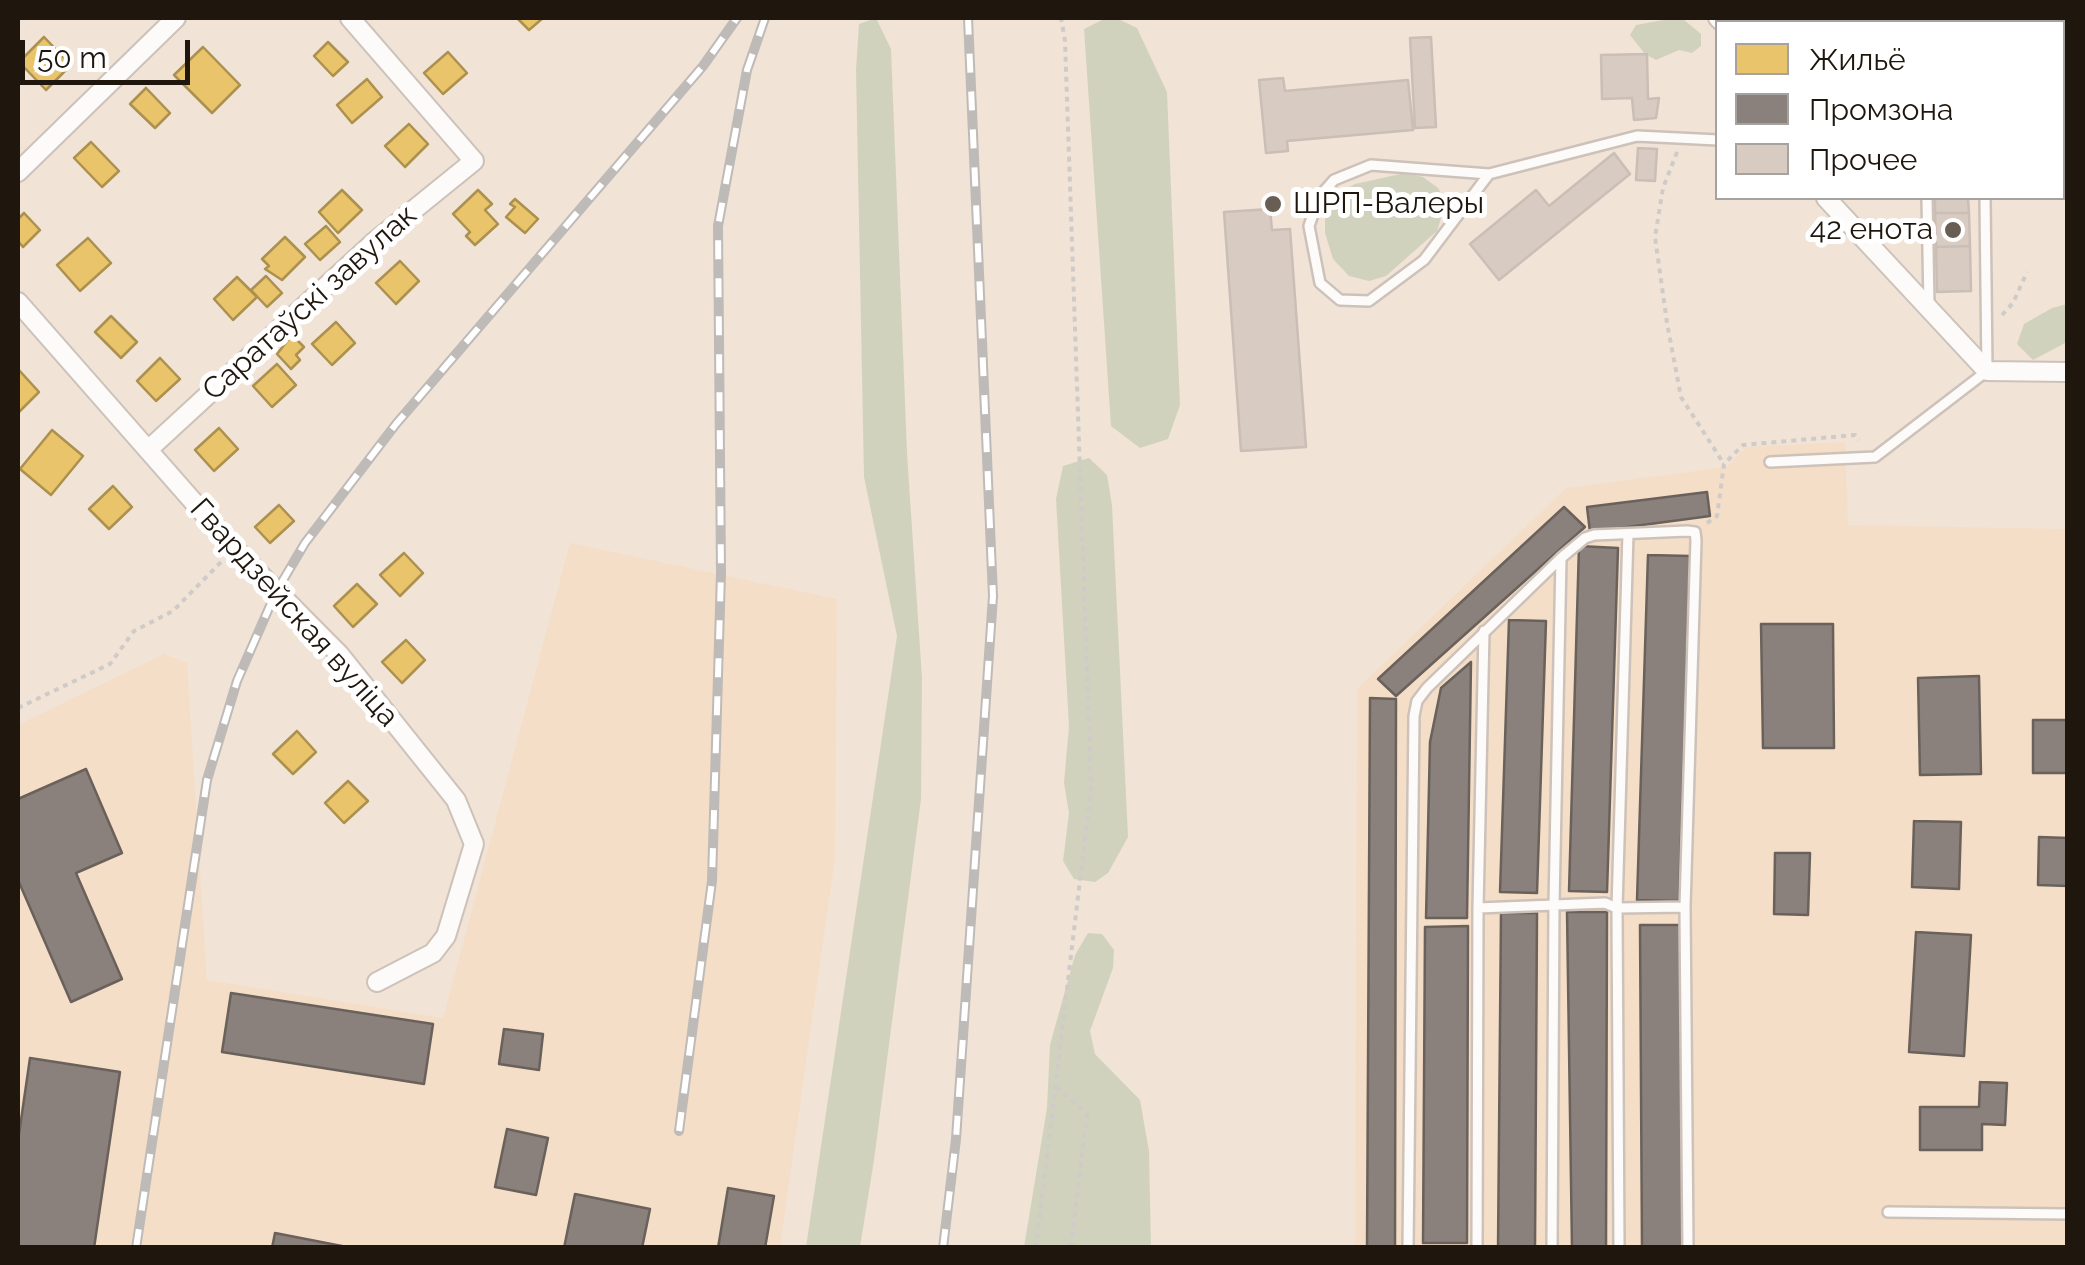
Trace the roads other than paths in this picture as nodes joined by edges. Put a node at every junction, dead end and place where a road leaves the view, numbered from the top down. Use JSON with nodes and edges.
{"nodes":[{"id":1,"x":176,"y":18,"type":"edge"},
{"id":2,"x":350,"y":18,"type":"edge"},
{"id":3,"x":1715,"y":140,"type":"edge"},
{"id":4,"x":18,"y":172,"type":"edge"},
{"id":5,"x":1490,"y":174,"type":"junction"},
{"id":6,"x":1828,"y":200,"type":"edge"},
{"id":7,"x":1927,"y":200,"type":"edge"},
{"id":8,"x":1985,"y":200,"type":"edge"},
{"id":9,"x":18,"y":302,"type":"edge"},
{"id":10,"x":1929,"y":310,"type":"junction"},
{"id":11,"x":1987,"y":372,"type":"junction"},
{"id":12,"x":2068,"y":372,"type":"edge"},
{"id":13,"x":150,"y":449,"type":"junction"},
{"id":14,"x":1770,"y":462,"type":"dead end"},
{"id":15,"x":1628,"y":534,"type":"junction"},
{"id":16,"x":1561,"y":558,"type":"junction"},
{"id":17,"x":1484,"y":632,"type":"junction"},
{"id":18,"x":1554,"y":904,"type":"junction"},
{"id":19,"x":1686,"y":907,"type":"junction"},
{"id":20,"x":1478,"y":908,"type":"junction"},
{"id":21,"x":1617,"y":908,"type":"junction"},
{"id":22,"x":377,"y":982,"type":"dead end"},
{"id":23,"x":1888,"y":1212,"type":"dead end"},
{"id":24,"x":2068,"y":1214,"type":"edge"},
{"id":25,"x":1408,"y":1248,"type":"edge"},
{"id":26,"x":1477,"y":1248,"type":"edge"},
{"id":27,"x":1552,"y":1248,"type":"edge"},
{"id":28,"x":1619,"y":1248,"type":"edge"},
{"id":29,"x":1688,"y":1248,"type":"edge"}],
"edges":[{"from":1,"to":4,"type":"street"},
{"from":2,"to":13,"type":"street","name":"Саратаўскі завулак"},
{"from":3,"to":5,"type":"lane"},
{"from":5,"to":5,"type":"lane"},
{"from":6,"to":10,"type":"street"},
{"from":7,"to":10,"type":"lane"},
{"from":8,"to":11,"type":"lane"},
{"from":9,"to":13,"type":"street","name":"Гвардзейская вуліца"},
{"from":10,"to":11,"type":"street"},
{"from":11,"to":12,"type":"street"},
{"from":11,"to":14,"type":"lane"},
{"from":13,"to":22,"type":"street","name":"Гвардзейская вуліца"},
{"from":15,"to":16,"type":"lane"},
{"from":15,"to":19,"type":"lane"},
{"from":15,"to":21,"type":"lane"},
{"from":16,"to":17,"type":"lane"},
{"from":16,"to":18,"type":"lane"},
{"from":17,"to":20,"type":"lane"},
{"from":17,"to":25,"type":"lane"},
{"from":18,"to":20,"type":"lane"},
{"from":18,"to":21,"type":"lane"},
{"from":18,"to":27,"type":"lane"},
{"from":19,"to":21,"type":"lane"},
{"from":19,"to":29,"type":"lane"},
{"from":20,"to":26,"type":"lane"},
{"from":21,"to":28,"type":"lane"},
{"from":23,"to":24,"type":"lane"}]}
